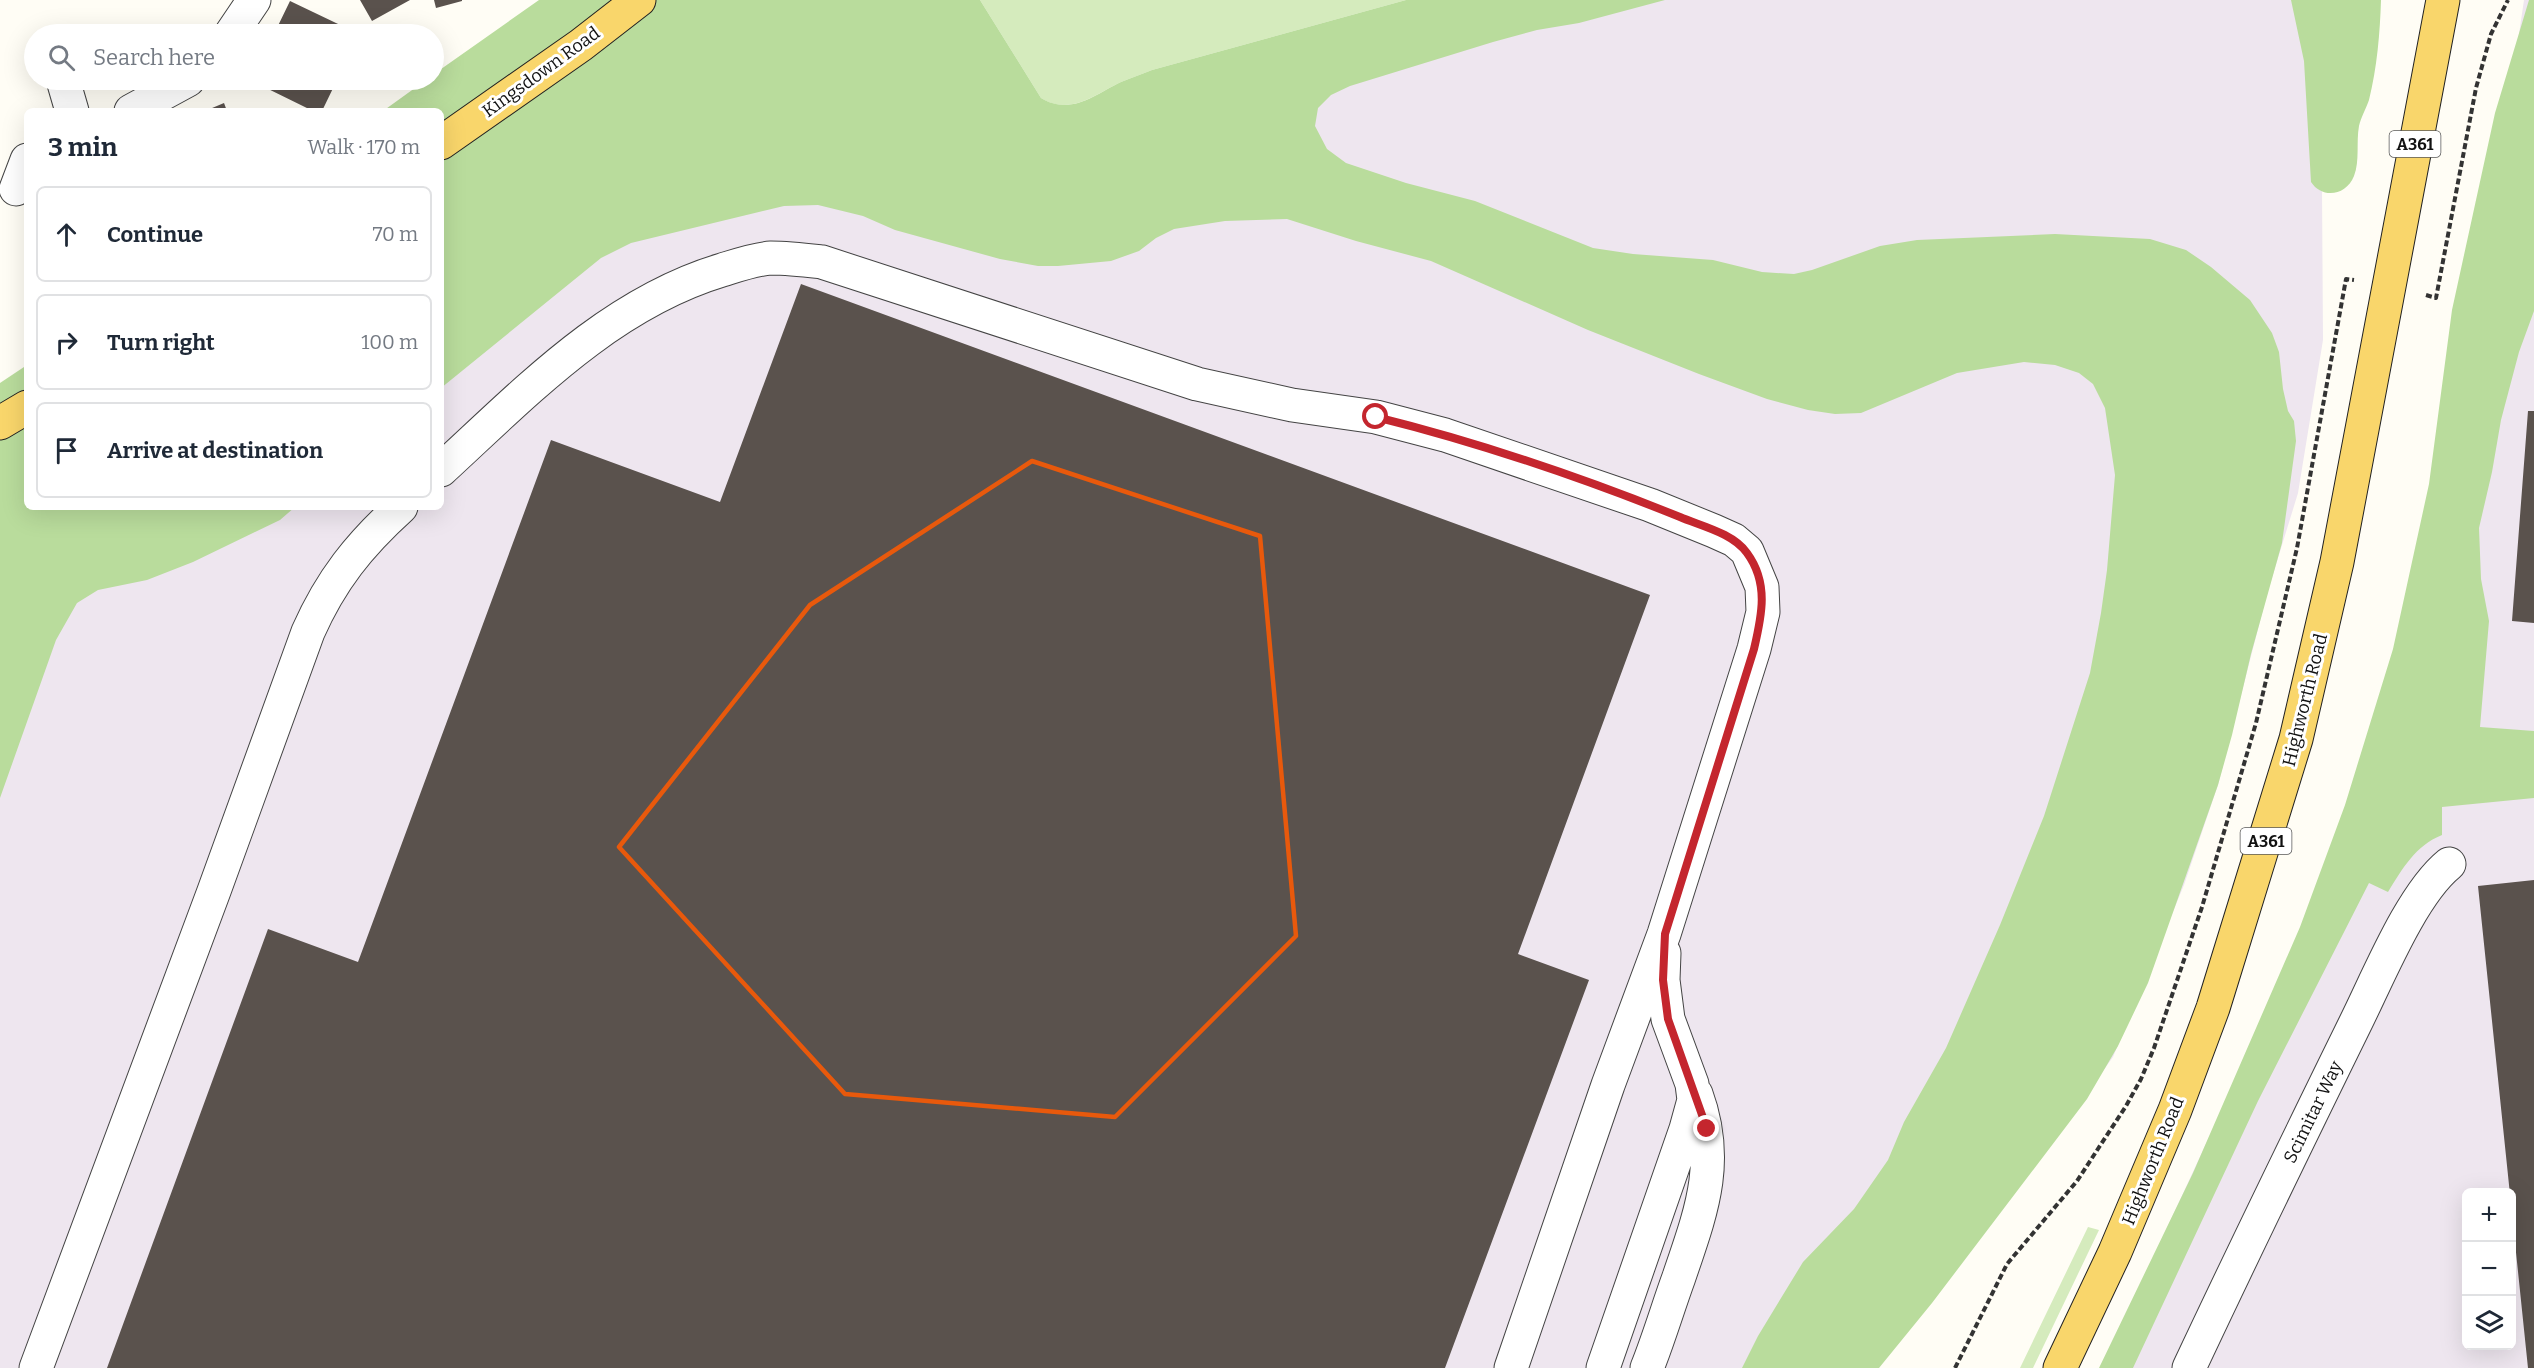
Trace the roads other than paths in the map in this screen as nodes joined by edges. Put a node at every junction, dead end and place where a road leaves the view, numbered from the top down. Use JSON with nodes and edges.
{"nodes":[{"id":1,"x":254,"y":0,"type":"edge"},
{"id":2,"x":639,"y":0,"type":"edge"},
{"id":3,"x":2443,"y":0,"type":"edge"},
{"id":4,"x":238,"y":24,"type":"edge"},
{"id":5,"x":66,"y":90,"type":"edge"},
{"id":6,"x":170,"y":90,"type":"edge"},
{"id":7,"x":71,"y":108,"type":"edge"},
{"id":8,"x":137,"y":108,"type":"edge"},
{"id":9,"x":444,"y":140,"type":"edge"},
{"id":10,"x":24,"y":409,"type":"edge"},
{"id":11,"x":0,"y":423,"type":"edge"},
{"id":12,"x":444,"y":467,"type":"edge"},
{"id":13,"x":398,"y":510,"type":"edge"},
{"id":14,"x":2449,"y":864,"type":"dead end"},
{"id":15,"x":1665,"y":934,"type":"junction"},
{"id":16,"x":1692,"y":1084,"type":"junction"},
{"id":17,"x":36,"y":1368,"type":"edge"},
{"id":18,"x":1511,"y":1368,"type":"edge"},
{"id":19,"x":1603,"y":1368,"type":"edge"},
{"id":20,"x":1647,"y":1368,"type":"edge"},
{"id":21,"x":2060,"y":1368,"type":"edge"},
{"id":22,"x":2189,"y":1368,"type":"edge"}],
"edges":[{"from":1,"to":4,"type":"street"},
{"from":2,"to":9,"type":"main road","name":"Kingsdown Road"},
{"from":3,"to":21,"type":"main road","name":"Highworth Road","number":"A361"},
{"from":5,"to":7,"type":"street"},
{"from":6,"to":8,"type":"street"},
{"from":10,"to":11,"type":"main road"},
{"from":12,"to":15,"type":"street"},
{"from":13,"to":17,"type":"street"},
{"from":14,"to":22,"type":"street","name":"Scimitar Way"},
{"from":15,"to":16,"type":"street"},
{"from":15,"to":18,"type":"street"},
{"from":16,"to":19,"type":"street"},
{"from":16,"to":20,"type":"street"}]}
